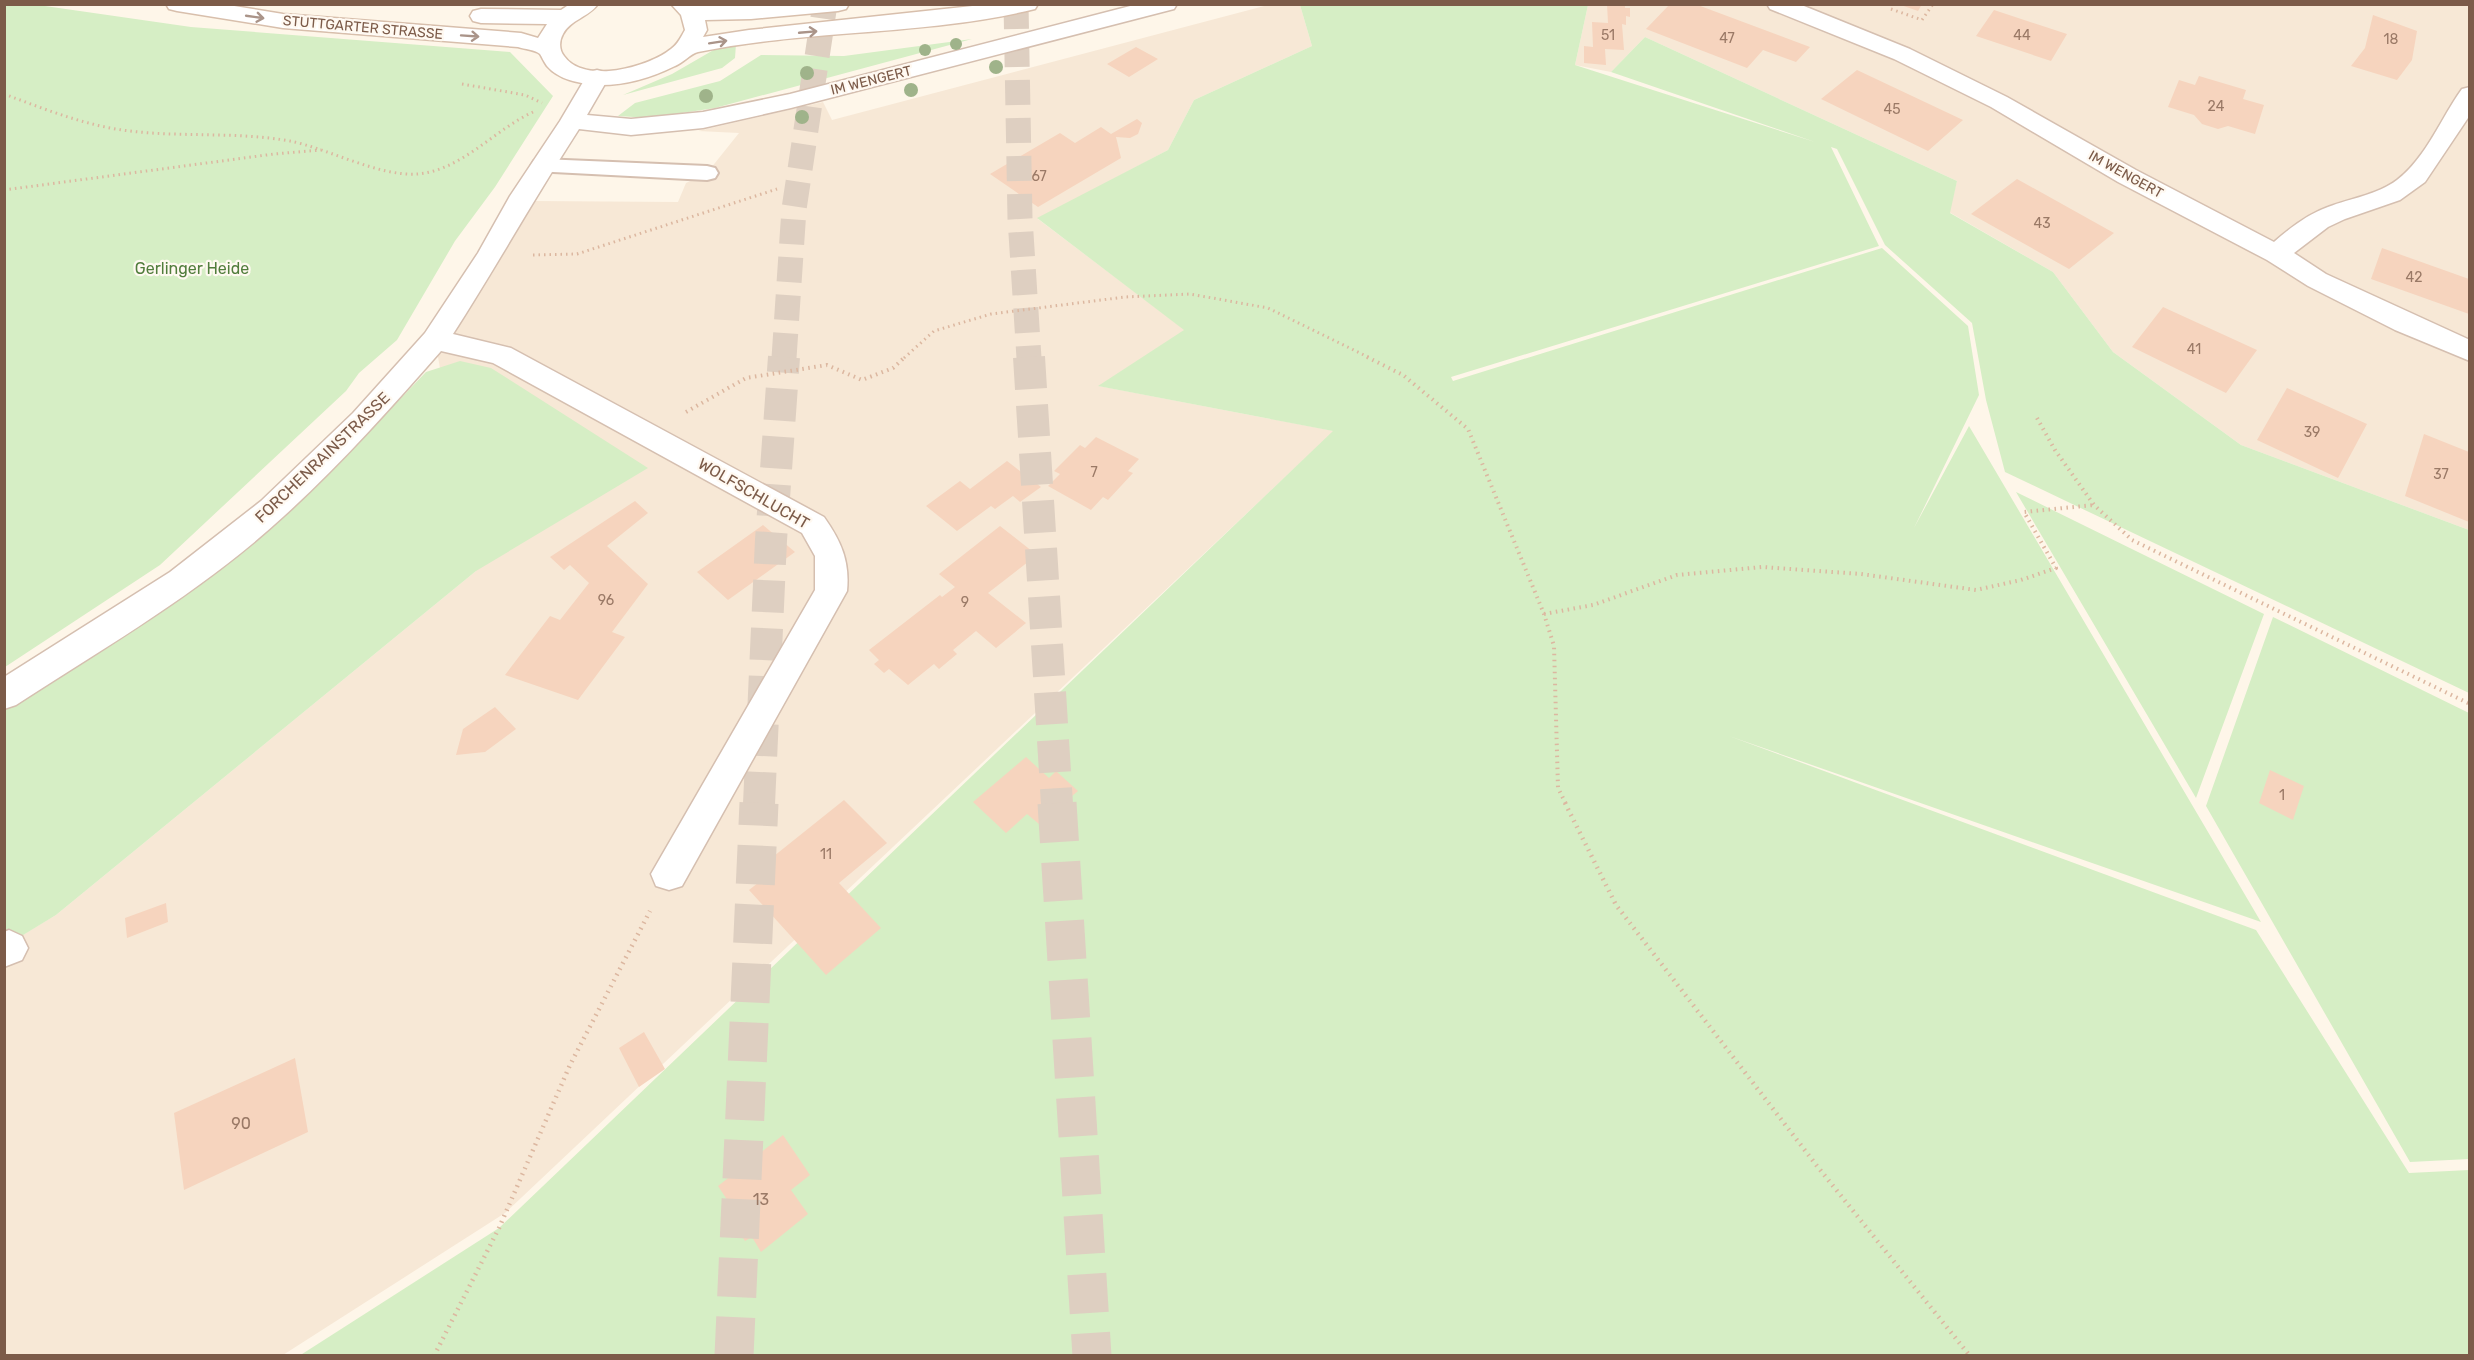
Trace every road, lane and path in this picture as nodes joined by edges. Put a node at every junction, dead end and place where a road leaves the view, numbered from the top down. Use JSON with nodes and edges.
{"nodes":[{"id":1,"x":177,"y":4,"type":"edge"},
{"id":2,"x":339,"y":4,"type":"edge"},
{"id":3,"x":587,"y":4,"type":"edge"},
{"id":4,"x":838,"y":4,"type":"edge"},
{"id":5,"x":1027,"y":4,"type":"edge"},
{"id":6,"x":1166,"y":4,"type":"edge"},
{"id":7,"x":1778,"y":4,"type":"edge"},
{"id":8,"x":687,"y":9,"type":"edge"},
{"id":9,"x":566,"y":17,"type":"junction"},
{"id":10,"x":686,"y":47,"type":"junction"},
{"id":11,"x":549,"y":49,"type":"junction"},
{"id":12,"x":597,"y":77,"type":"junction"},
{"id":13,"x":462,"y":84,"type":"dead end"},
{"id":14,"x":4,"y":94,"type":"edge"},
{"id":15,"x":2469,"y":94,"type":"edge"},
{"id":16,"x":551,"y":107,"type":"junction"},
{"id":17,"x":577,"y":112,"type":"junction"},
{"id":18,"x":325,"y":149,"type":"junction"},
{"id":19,"x":542,"y":166,"type":"junction"},
{"id":20,"x":707,"y":173,"type":"dead end"},
{"id":21,"x":777,"y":189,"type":"dead end"},
{"id":22,"x":4,"y":190,"type":"edge"},
{"id":23,"x":2276,"y":254,"type":"junction"},
{"id":24,"x":490,"y":256,"type":"junction"},
{"id":25,"x":435,"y":339,"type":"junction"},
{"id":26,"x":2469,"y":351,"type":"edge"},
{"id":27,"x":2037,"y":418,"type":"dead end"},
{"id":28,"x":653,"y":437,"type":"junction"},
{"id":29,"x":2094,"y":505,"type":"junction"},
{"id":30,"x":1544,"y":614,"type":"junction"},
{"id":31,"x":4,"y":696,"type":"edge"},
{"id":32,"x":2469,"y":704,"type":"edge"},
{"id":33,"x":669,"y":874,"type":"joint"},
{"id":34,"x":434,"y":1356,"type":"edge"},
{"id":35,"x":1970,"y":1356,"type":"edge"}],
"edges":[{"from":1,"to":11,"type":"street","name":"STUTTGARTER STRASSE","one_way":true},
{"from":2,"to":9,"type":"street","name":"STUTTGARTER STRASSE"},
{"from":3,"to":9,"type":"street"},
{"from":4,"to":8,"type":"street"},
{"from":10,"to":5,"type":"street","one_way":true},
{"from":6,"to":17,"type":"street","name":"IM WENGERT"},
{"from":7,"to":23,"type":"street","name":"IM WENGERT"},
{"from":8,"to":10,"type":"street"},
{"from":9,"to":11,"type":"street"},
{"from":10,"to":12,"type":"street"},
{"from":11,"to":12,"type":"street"},
{"from":12,"to":17,"type":"street","name":"FORCHENRAINSTRASSE"},
{"from":13,"to":16,"type":"path"},
{"from":14,"to":18,"type":"path"},
{"from":15,"to":23,"type":"street"},
{"from":16,"to":17,"type":"path"},
{"from":16,"to":18,"type":"path"},
{"from":17,"to":19,"type":"street","name":"FORCHENRAINSTRASSE"},
{"from":18,"to":22,"type":"path"},
{"from":19,"to":20,"type":"lane"},
{"from":19,"to":24,"type":"street","name":"FORCHENRAINSTRASSE"},
{"from":21,"to":24,"type":"path"},
{"from":23,"to":26,"type":"street","name":"IM WENGERT"},
{"from":24,"to":25,"type":"street","name":"FORCHENRAINSTRASSE"},
{"from":25,"to":28,"type":"street","name":"WOLFSCHLUCHT"},
{"from":25,"to":31,"type":"street","name":"FORCHENRAINSTRASSE"},
{"from":27,"to":29,"type":"path"},
{"from":28,"to":30,"type":"path"},
{"from":28,"to":33,"type":"street","name":"WOLFSCHLUCHT"},
{"from":29,"to":30,"type":"path"},
{"from":29,"to":32,"type":"path"},
{"from":30,"to":35,"type":"path"},
{"from":33,"to":34,"type":"path"}]}
